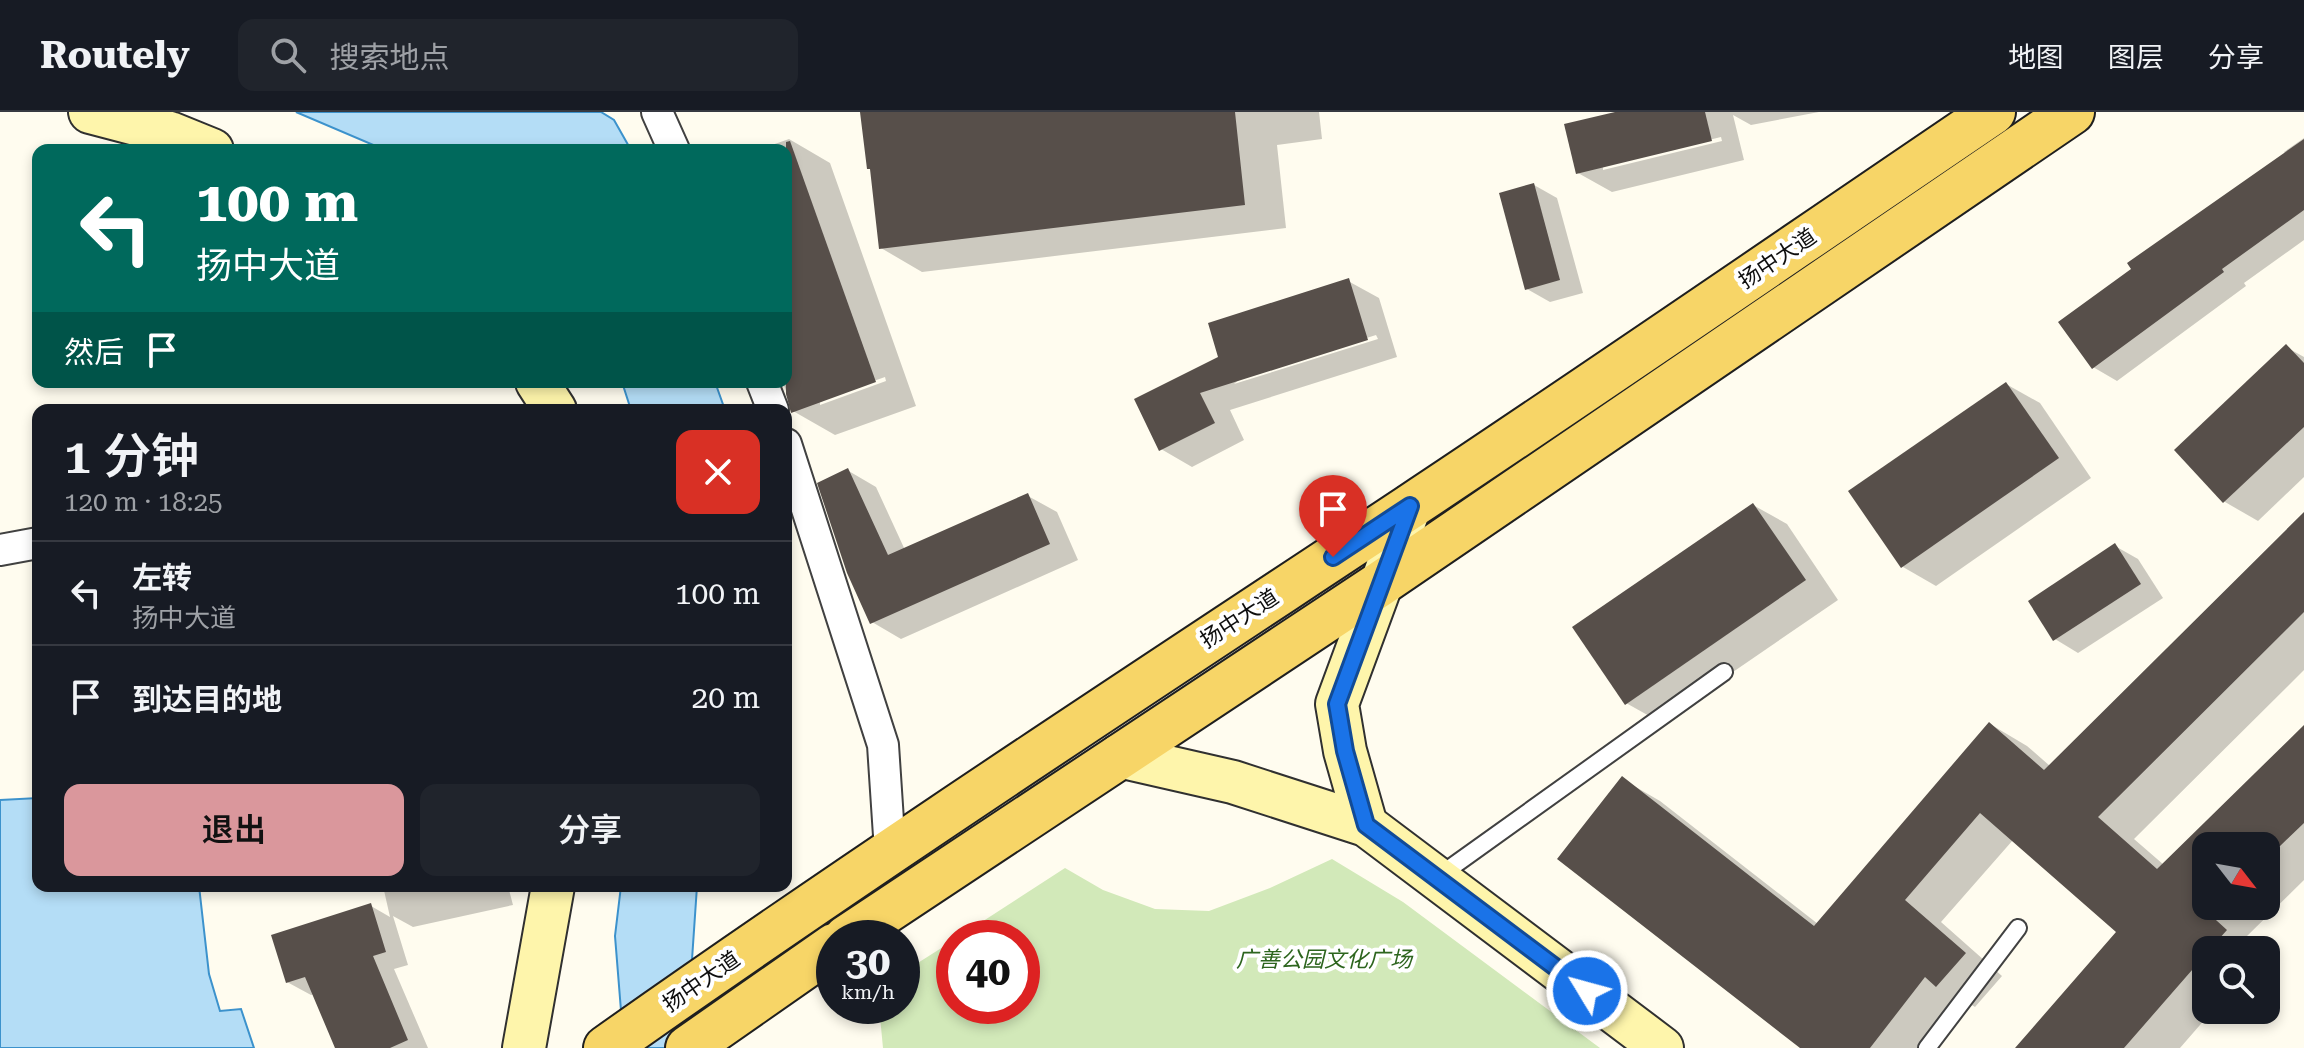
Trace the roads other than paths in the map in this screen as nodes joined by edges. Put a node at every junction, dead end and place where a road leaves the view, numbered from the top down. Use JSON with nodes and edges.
{"nodes":[{"id":1,"x":90,"y":112,"type":"edge"},
{"id":2,"x":657,"y":112,"type":"edge"},
{"id":3,"x":1993,"y":112,"type":"edge"},
{"id":4,"x":2072,"y":112,"type":"edge"},
{"id":5,"x":197,"y":144,"type":"edge"},
{"id":6,"x":671,"y":144,"type":"edge"},
{"id":7,"x":792,"y":463,"type":"edge"},
{"id":8,"x":1410,"y":506,"type":"junction"},
{"id":9,"x":32,"y":544,"type":"edge"},
{"id":10,"x":0,"y":550,"type":"edge"},
{"id":11,"x":1380,"y":584,"type":"junction"},
{"id":12,"x":1724,"y":672,"type":"dead end"},
{"id":13,"x":1119,"y":756,"type":"junction"},
{"id":14,"x":1366,"y":825,"type":"junction"},
{"id":15,"x":890,"y":851,"type":"junction"},
{"id":16,"x":1436,"y":878,"type":"junction"},
{"id":17,"x":552,"y":892,"type":"edge"},
{"id":18,"x":913,"y":893,"type":"junction"},
{"id":19,"x":873,"y":920,"type":"edge"},
{"id":20,"x":2018,"y":928,"type":"dead end"},
{"id":21,"x":816,"y":959,"type":"edge"},
{"id":22,"x":524,"y":1048,"type":"edge"},
{"id":23,"x":606,"y":1048,"type":"edge"},
{"id":24,"x":688,"y":1048,"type":"edge"},
{"id":25,"x":1662,"y":1048,"type":"edge"},
{"id":26,"x":1927,"y":1048,"type":"edge"}],
"edges":[{"from":1,"to":5,"type":"street"},
{"from":2,"to":6,"type":"street"},
{"from":3,"to":8,"type":"main road","name":"扬中大道"},
{"from":4,"to":11,"type":"main road","name":"扬中大道"},
{"from":7,"to":15,"type":"street"},
{"from":8,"to":11,"type":"street"},
{"from":8,"to":15,"type":"main road","name":"扬中大道"},
{"from":9,"to":10,"type":"street"},
{"from":11,"to":13,"type":"main road","name":"扬中大道"},
{"from":11,"to":14,"type":"street"},
{"from":12,"to":16,"type":"lane"},
{"from":13,"to":14,"type":"street"},
{"from":13,"to":18,"type":"main road","name":"扬中大道"},
{"from":14,"to":16,"type":"street"},
{"from":15,"to":18,"type":"main road"},
{"from":15,"to":23,"type":"main road","name":"扬中大道"},
{"from":16,"to":25,"type":"street"},
{"from":17,"to":22,"type":"street"},
{"from":18,"to":19,"type":"main road","name":"扬中大道"},
{"from":20,"to":26,"type":"lane"},
{"from":21,"to":24,"type":"main road"}]}
